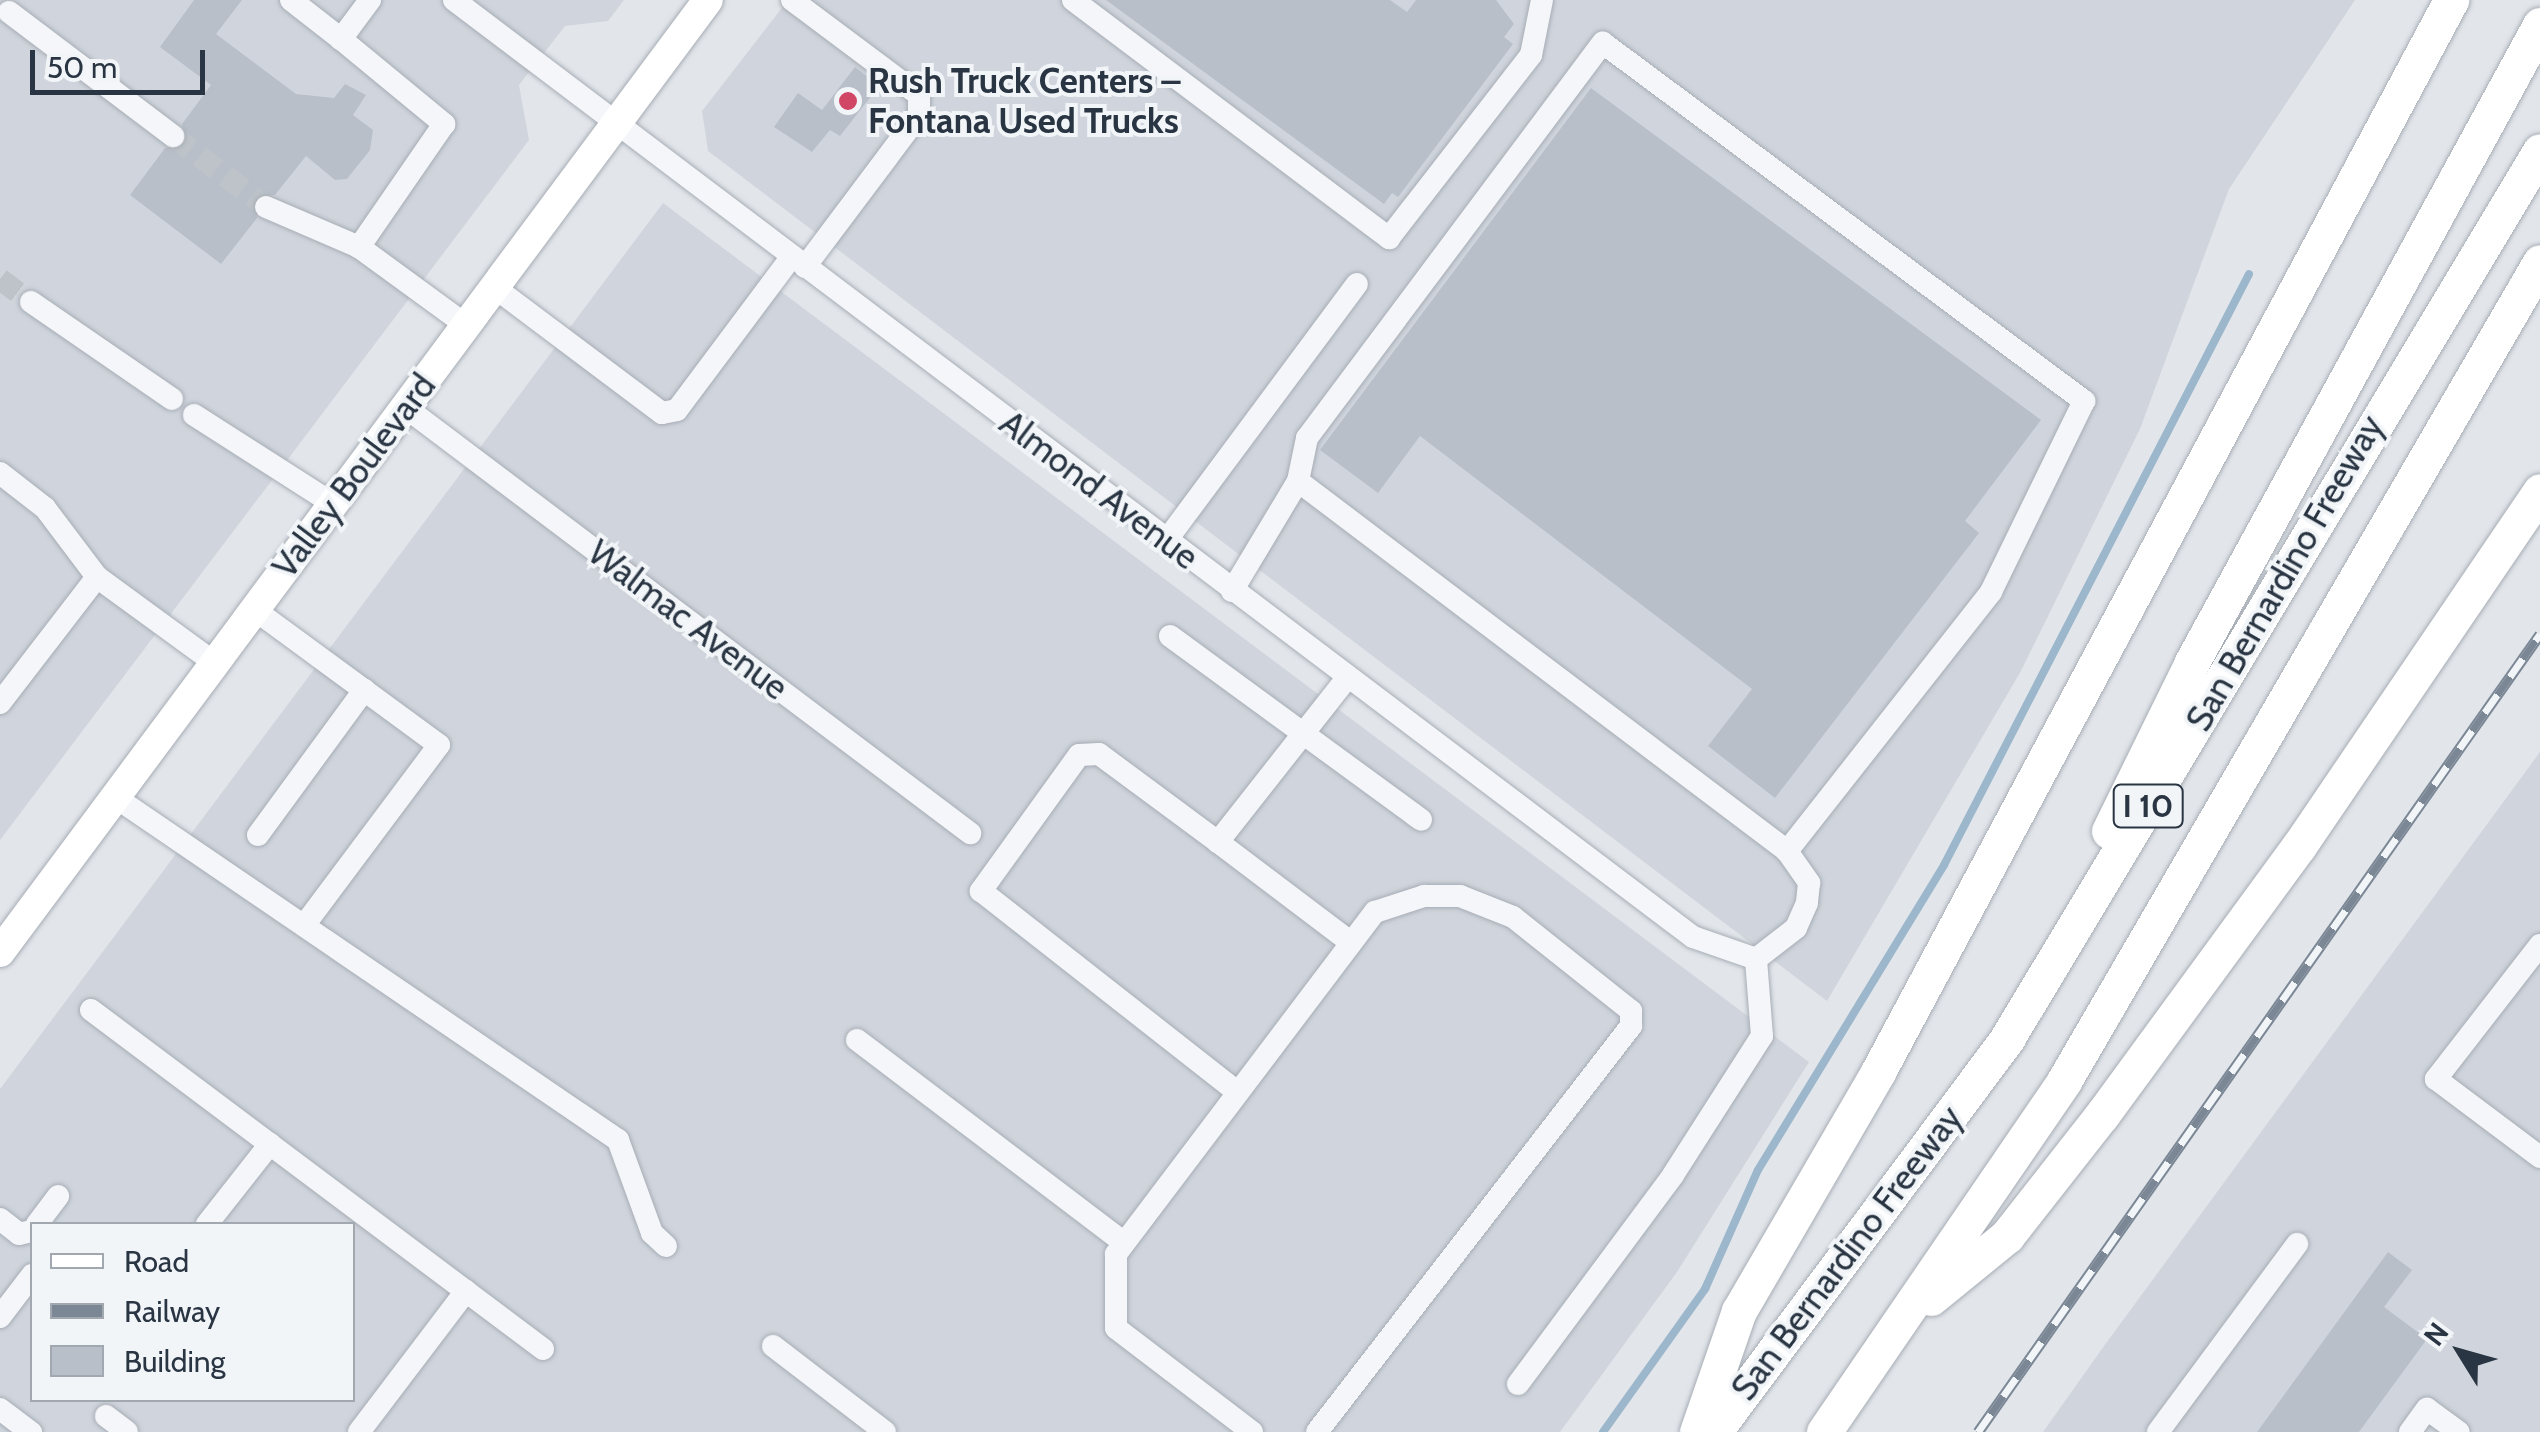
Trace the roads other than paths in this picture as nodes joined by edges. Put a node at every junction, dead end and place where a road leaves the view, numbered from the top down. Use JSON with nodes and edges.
{"nodes":[{"id":1,"x":291,"y":0,"type":"edge"},
{"id":2,"x":370,"y":0,"type":"edge"},
{"id":3,"x":454,"y":0,"type":"edge"},
{"id":4,"x":708,"y":0,"type":"edge"},
{"id":5,"x":792,"y":0,"type":"edge"},
{"id":6,"x":1073,"y":0,"type":"edge"},
{"id":7,"x":1542,"y":0,"type":"edge"},
{"id":8,"x":2451,"y":0,"type":"edge"},
{"id":9,"x":9,"y":12,"type":"edge"},
{"id":10,"x":2540,"y":25,"type":"edge"},
{"id":11,"x":341,"y":38,"type":"junction"},
{"id":12,"x":616,"y":124,"type":"junction"},
{"id":13,"x":174,"y":136,"type":"tunnel mouth"},
{"id":14,"x":2540,"y":151,"type":"edge"},
{"id":15,"x":266,"y":207,"type":"tunnel mouth"},
{"id":16,"x":359,"y":247,"type":"junction"},
{"id":17,"x":798,"y":262,"type":"junction"},
{"id":18,"x":2540,"y":262,"type":"edge"},
{"id":19,"x":1357,"y":284,"type":"dead end"},
{"id":20,"x":494,"y":287,"type":"junction"},
{"id":21,"x":31,"y":302,"type":"tunnel mouth"},
{"id":22,"x":466,"y":325,"type":"junction"},
{"id":23,"x":172,"y":399,"type":"dead end"},
{"id":24,"x":406,"y":407,"type":"junction"},
{"id":25,"x":194,"y":415,"type":"dead end"},
{"id":26,"x":0,"y":473,"type":"edge"},
{"id":27,"x":1298,"y":481,"type":"junction"},
{"id":28,"x":2540,"y":491,"type":"edge"},
{"id":29,"x":333,"y":504,"type":"junction"},
{"id":30,"x":1166,"y":541,"type":"junction"},
{"id":31,"x":97,"y":577,"type":"junction"},
{"id":32,"x":1232,"y":591,"type":"junction"},
{"id":33,"x":254,"y":610,"type":"junction"},
{"id":34,"x":1170,"y":636,"type":"dead end"},
{"id":35,"x":215,"y":663,"type":"junction"},
{"id":36,"x":1347,"y":678,"type":"junction"},
{"id":37,"x":364,"y":690,"type":"junction"},
{"id":38,"x":0,"y":703,"type":"edge"},
{"id":39,"x":1304,"y":734,"type":"junction"},
{"id":40,"x":115,"y":797,"type":"junction"},
{"id":41,"x":1421,"y":820,"type":"dead end"},
{"id":42,"x":970,"y":833,"type":"dead end"},
{"id":43,"x":258,"y":835,"type":"dead end"},
{"id":44,"x":1218,"y":842,"type":"junction"},
{"id":45,"x":1787,"y":851,"type":"junction"},
{"id":46,"x":305,"y":924,"type":"junction"},
{"id":47,"x":1350,"y":942,"type":"junction"},
{"id":48,"x":2540,"y":945,"type":"edge"},
{"id":49,"x":0,"y":952,"type":"edge"},
{"id":50,"x":1756,"y":959,"type":"junction"},
{"id":51,"x":91,"y":1010,"type":"dead end"},
{"id":52,"x":2008,"y":1037,"type":"junction"},
{"id":53,"x":857,"y":1040,"type":"dead end"},
{"id":54,"x":1237,"y":1092,"type":"junction"},
{"id":55,"x":270,"y":1144,"type":"junction"},
{"id":56,"x":2540,"y":1157,"type":"edge"},
{"id":57,"x":58,"y":1196,"type":"dead end"},
{"id":58,"x":0,"y":1219,"type":"edge"},
{"id":59,"x":38,"y":1222,"type":"edge"},
{"id":60,"x":209,"y":1222,"type":"edge"},
{"id":61,"x":30,"y":1231,"type":"edge"},
{"id":62,"x":1124,"y":1243,"type":"junction"},
{"id":63,"x":2297,"y":1244,"type":"dead end"},
{"id":64,"x":666,"y":1246,"type":"dead end"},
{"id":65,"x":30,"y":1277,"type":"edge"},
{"id":66,"x":466,"y":1291,"type":"junction"},
{"id":67,"x":0,"y":1317,"type":"edge"},
{"id":68,"x":1903,"y":1320,"type":"junction"},
{"id":69,"x":773,"y":1346,"type":"dead end"},
{"id":70,"x":543,"y":1349,"type":"dead end"},
{"id":71,"x":1518,"y":1384,"type":"dead end"},
{"id":72,"x":0,"y":1408,"type":"edge"},
{"id":73,"x":106,"y":1416,"type":"dead end"},
{"id":74,"x":30,"y":1432,"type":"edge"},
{"id":75,"x":128,"y":1432,"type":"edge"},
{"id":76,"x":358,"y":1432,"type":"edge"},
{"id":77,"x":885,"y":1432,"type":"edge"},
{"id":78,"x":1252,"y":1432,"type":"edge"},
{"id":79,"x":1317,"y":1432,"type":"edge"},
{"id":80,"x":1697,"y":1432,"type":"edge"},
{"id":81,"x":1714,"y":1432,"type":"edge"},
{"id":82,"x":1824,"y":1432,"type":"edge"},
{"id":83,"x":2158,"y":1432,"type":"edge"},
{"id":84,"x":2410,"y":1432,"type":"edge"},
{"id":85,"x":2460,"y":1432,"type":"edge"}],
"edges":[{"from":1,"to":11,"type":"street"},
{"from":2,"to":11,"type":"street"},
{"from":3,"to":12,"type":"street","name":"Almond Avenue"},
{"from":4,"to":12,"type":"main road","name":"Valley Boulevard"},
{"from":5,"to":17,"type":"street"},
{"from":6,"to":7,"type":"street"},
{"from":8,"to":80,"type":"highway"},
{"from":9,"to":13,"type":"street"},
{"from":10,"to":52,"type":"highway"},
{"from":11,"to":16,"type":"street"},
{"from":12,"to":17,"type":"street","name":"Almond Avenue"},
{"from":12,"to":20,"type":"main road","name":"Valley Boulevard"},
{"from":14,"to":52,"type":"highway","name":"San Bernardino Freeway","number":"I 10"},
{"from":15,"to":16,"type":"street"},
{"from":16,"to":22,"type":"street"},
{"from":17,"to":20,"type":"street"},
{"from":17,"to":30,"type":"street","name":"Almond Avenue"},
{"from":18,"to":68,"type":"highway","name":"San Bernardino Freeway","number":"I 10"},
{"from":19,"to":30,"type":"street"},
{"from":20,"to":22,"type":"main road","name":"Valley Boulevard"},
{"from":21,"to":23,"type":"street"},
{"from":22,"to":24,"type":"main road","name":"Valley Boulevard"},
{"from":24,"to":29,"type":"main road","name":"Valley Boulevard"},
{"from":24,"to":42,"type":"street","name":"Walmac Avenue"},
{"from":25,"to":29,"type":"street"},
{"from":26,"to":31,"type":"street"},
{"from":27,"to":32,"type":"street"},
{"from":27,"to":45,"type":"street"},
{"from":27,"to":45,"type":"street"},
{"from":28,"to":68,"type":"highway"},
{"from":29,"to":33,"type":"main road","name":"Valley Boulevard"},
{"from":30,"to":32,"type":"street","name":"Almond Avenue"},
{"from":31,"to":35,"type":"street"},
{"from":31,"to":38,"type":"street"},
{"from":32,"to":36,"type":"street","name":"Almond Avenue"},
{"from":33,"to":35,"type":"main road","name":"Valley Boulevard"},
{"from":33,"to":37,"type":"street"},
{"from":34,"to":39,"type":"street"},
{"from":35,"to":40,"type":"main road","name":"Valley Boulevard"},
{"from":36,"to":39,"type":"street"},
{"from":36,"to":50,"type":"street","name":"Almond Avenue"},
{"from":37,"to":43,"type":"street"},
{"from":37,"to":46,"type":"street"},
{"from":39,"to":41,"type":"street"},
{"from":39,"to":44,"type":"street"},
{"from":40,"to":46,"type":"street"},
{"from":40,"to":49,"type":"main road","name":"Valley Boulevard"},
{"from":44,"to":47,"type":"street"},
{"from":44,"to":54,"type":"street"},
{"from":45,"to":50,"type":"street"},
{"from":46,"to":64,"type":"street"},
{"from":47,"to":54,"type":"street"},
{"from":47,"to":79,"type":"street"},
{"from":48,"to":56,"type":"street"},
{"from":50,"to":71,"type":"street"},
{"from":51,"to":55,"type":"street"},
{"from":52,"to":81,"type":"highway","name":"San Bernardino Freeway","number":"I 10"},
{"from":53,"to":62,"type":"street"},
{"from":54,"to":62,"type":"street"},
{"from":55,"to":60,"type":"street"},
{"from":55,"to":66,"type":"street"},
{"from":57,"to":59,"type":"street"},
{"from":58,"to":61,"type":"street"},
{"from":62,"to":78,"type":"street"},
{"from":63,"to":83,"type":"street"},
{"from":65,"to":67,"type":"street"},
{"from":66,"to":70,"type":"street"},
{"from":66,"to":76,"type":"street"},
{"from":68,"to":82,"type":"highway","name":"San Bernardino Freeway","number":"I 10"},
{"from":69,"to":77,"type":"street"},
{"from":72,"to":74,"type":"street"},
{"from":73,"to":75,"type":"street"},
{"from":84,"to":85,"type":"street"}]}
